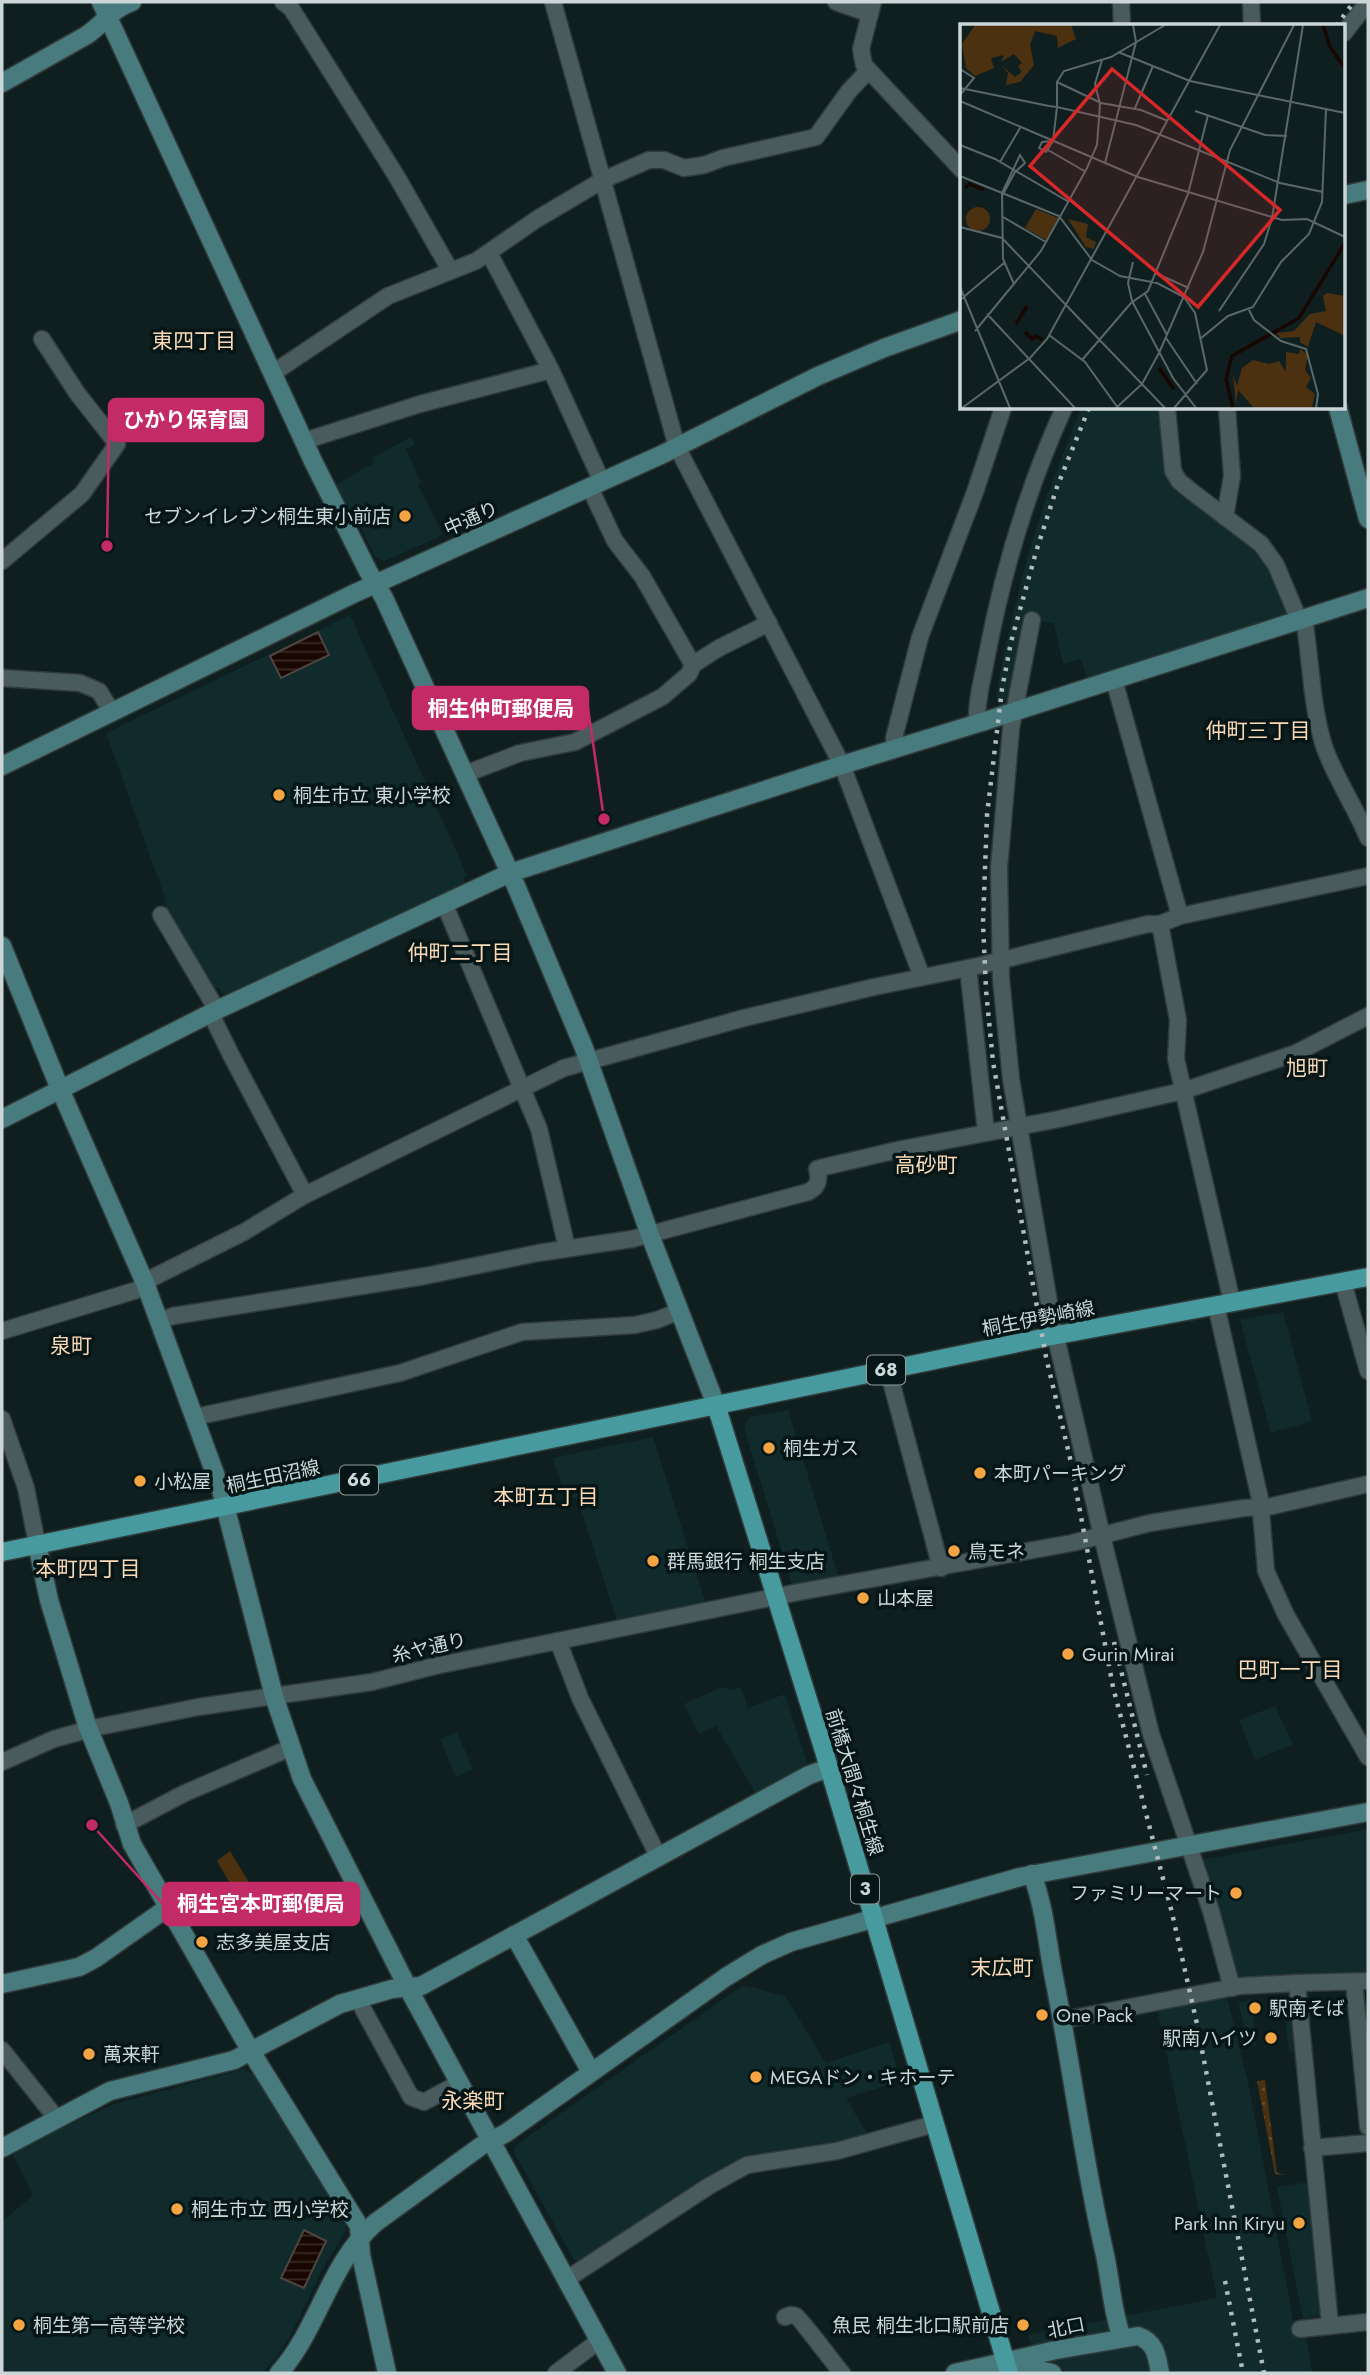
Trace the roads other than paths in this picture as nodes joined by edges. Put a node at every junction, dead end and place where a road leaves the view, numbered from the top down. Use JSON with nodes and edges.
{"nodes":[{"id":1,"x":132,"y":2,"type":"edge"},
{"id":2,"x":283,"y":2,"type":"edge"},
{"id":3,"x":553,"y":2,"type":"edge"},
{"id":4,"x":836,"y":2,"type":"edge"},
{"id":5,"x":1121,"y":2,"type":"edge"},
{"id":6,"x":1251,"y":2,"type":"edge"},
{"id":7,"x":1368,"y":2,"type":"edge"},
{"id":8,"x":871,"y":8,"type":"edge"},
{"id":9,"x":105,"y":9,"type":"edge"},
{"id":10,"x":1122,"y":24,"type":"edge"},
{"id":11,"x":1252,"y":24,"type":"edge"},
{"id":12,"x":1346,"y":30,"type":"edge"},
{"id":13,"x":868,"y":71,"type":"junction"},
{"id":14,"x":2,"y":83,"type":"edge"},
{"id":15,"x":960,"y":168,"type":"edge"},
{"id":16,"x":603,"y":180,"type":"junction"},
{"id":17,"x":1368,"y":190,"type":"edge"},
{"id":18,"x":1346,"y":195,"type":"edge"},
{"id":19,"x":489,"y":253,"type":"junction"},
{"id":20,"x":450,"y":271,"type":"junction"},
{"id":21,"x":960,"y":321,"type":"edge"},
{"id":22,"x":42,"y":339,"type":"dead end"},
{"id":23,"x":551,"y":370,"type":"junction"},
{"id":24,"x":273,"y":373,"type":"junction"},
{"id":25,"x":1002,"y":410,"type":"edge"},
{"id":26,"x":1063,"y":410,"type":"edge"},
{"id":27,"x":1167,"y":410,"type":"edge"},
{"id":28,"x":1227,"y":410,"type":"edge"},
{"id":29,"x":1339,"y":410,"type":"edge"},
{"id":30,"x":304,"y":441,"type":"junction"},
{"id":31,"x":677,"y":447,"type":"junction"},
{"id":32,"x":596,"y":485,"type":"junction"},
{"id":33,"x":1224,"y":517,"type":"junction"},
{"id":34,"x":1368,"y":519,"type":"edge"},
{"id":35,"x":2,"y":561,"type":"edge"},
{"id":36,"x":376,"y":584,"type":"junction"},
{"id":37,"x":1368,"y":598,"type":"edge"},
{"id":38,"x":1301,"y":619,"type":"junction"},
{"id":39,"x":1032,"y":620,"type":"dead end"},
{"id":40,"x":769,"y":623,"type":"junction"},
{"id":41,"x":693,"y":665,"type":"junction"},
{"id":42,"x":2,"y":678,"type":"edge"},
{"id":43,"x":1114,"y":680,"type":"junction"},
{"id":44,"x":112,"y":712,"type":"junction"},
{"id":45,"x":1013,"y":712,"type":"junction"},
{"id":46,"x":977,"y":724,"type":"junction"},
{"id":47,"x":895,"y":748,"type":"junction"},
{"id":48,"x":842,"y":765,"type":"junction"},
{"id":49,"x":2,"y":766,"type":"edge"},
{"id":50,"x":465,"y":774,"type":"junction"},
{"id":51,"x":1368,"y":838,"type":"edge"},
{"id":52,"x":510,"y":873,"type":"junction"},
{"id":53,"x":1368,"y":876,"type":"edge"},
{"id":54,"x":444,"y":903,"type":"junction"},
{"id":55,"x":161,"y":915,"type":"dead end"},
{"id":56,"x":1180,"y":916,"type":"junction"},
{"id":57,"x":1160,"y":924,"type":"junction"},
{"id":58,"x":2,"y":946,"type":"edge"},
{"id":59,"x":1000,"y":960,"type":"junction"},
{"id":60,"x":968,"y":968,"type":"junction"},
{"id":61,"x":922,"y":977,"type":"junction"},
{"id":62,"x":214,"y":1012,"type":"junction"},
{"id":63,"x":1368,"y":1016,"type":"edge"},
{"id":64,"x":588,"y":1059,"type":"junction"},
{"id":65,"x":521,"y":1087,"type":"junction"},
{"id":66,"x":60,"y":1089,"type":"junction"},
{"id":67,"x":1183,"y":1091,"type":"junction"},
{"id":68,"x":2,"y":1119,"type":"edge"},
{"id":69,"x":1018,"y":1126,"type":"junction"},
{"id":70,"x":986,"y":1132,"type":"junction"},
{"id":71,"x":305,"y":1195,"type":"junction"},
{"id":72,"x":650,"y":1234,"type":"junction"},
{"id":73,"x":567,"y":1248,"type":"junction"},
{"id":74,"x":1368,"y":1277,"type":"edge"},
{"id":75,"x":1343,"y":1282,"type":"junction"},
{"id":76,"x":145,"y":1283,"type":"junction"},
{"id":77,"x":1224,"y":1303,"type":"junction"},
{"id":78,"x":680,"y":1311,"type":"junction"},
{"id":79,"x":159,"y":1321,"type":"junction"},
{"id":80,"x":2,"y":1331,"type":"edge"},
{"id":81,"x":1056,"y":1336,"type":"junction"},
{"id":82,"x":888,"y":1370,"type":"junction"},
{"id":83,"x":1368,"y":1371,"type":"edge"},
{"id":84,"x":716,"y":1405,"type":"junction"},
{"id":85,"x":195,"y":1417,"type":"junction"},
{"id":86,"x":2,"y":1419,"type":"edge"},
{"id":87,"x":1368,"y":1484,"type":"edge"},
{"id":88,"x":227,"y":1507,"type":"junction"},
{"id":89,"x":1260,"y":1507,"type":"junction"},
{"id":90,"x":1102,"y":1536,"type":"junction"},
{"id":91,"x":37,"y":1544,"type":"junction"},
{"id":92,"x":2,"y":1552,"type":"edge"},
{"id":93,"x":941,"y":1567,"type":"junction"},
{"id":94,"x":776,"y":1597,"type":"junction"},
{"id":95,"x":558,"y":1640,"type":"junction"},
{"id":96,"x":274,"y":1696,"type":"junction"},
{"id":97,"x":88,"y":1729,"type":"junction"},
{"id":98,"x":290,"y":1748,"type":"junction"},
{"id":99,"x":1368,"y":1757,"type":"edge"},
{"id":100,"x":2,"y":1762,"type":"edge"},
{"id":101,"x":829,"y":1768,"type":"junction"},
{"id":102,"x":1368,"y":1812,"type":"edge"},
{"id":103,"x":124,"y":1825,"type":"junction"},
{"id":104,"x":1189,"y":1845,"type":"junction"},
{"id":105,"x":659,"y":1858,"type":"junction"},
{"id":106,"x":1032,"y":1874,"type":"junction"},
{"id":107,"x":167,"y":1908,"type":"junction"},
{"id":108,"x":872,"y":1918,"type":"junction"},
{"id":109,"x":514,"y":1935,"type":"junction"},
{"id":110,"x":1361,"y":1981,"type":"edge"},
{"id":111,"x":1297,"y":1983,"type":"junction"},
{"id":112,"x":2,"y":1984,"type":"edge"},
{"id":113,"x":1232,"y":1988,"type":"junction"},
{"id":114,"x":408,"y":1989,"type":"junction"},
{"id":115,"x":360,"y":1997,"type":"junction"},
{"id":116,"x":1063,"y":2020,"type":"junction"},
{"id":117,"x":2,"y":2050,"type":"edge"},
{"id":118,"x":251,"y":2053,"type":"junction"},
{"id":119,"x":591,"y":2072,"type":"junction"},
{"id":120,"x":459,"y":2083,"type":"junction"},
{"id":121,"x":57,"y":2119,"type":"junction"},
{"id":122,"x":934,"y":2124,"type":"junction"},
{"id":123,"x":1368,"y":2127,"type":"edge"},
{"id":124,"x":491,"y":2141,"type":"junction"},
{"id":125,"x":1368,"y":2143,"type":"edge"},
{"id":126,"x":2,"y":2148,"type":"edge"},
{"id":127,"x":1312,"y":2148,"type":"junction"},
{"id":128,"x":360,"y":2238,"type":"junction"},
{"id":129,"x":567,"y":2279,"type":"junction"},
{"id":130,"x":785,"y":2317,"type":"dead end"},
{"id":131,"x":1368,"y":2322,"type":"edge"},
{"id":132,"x":1330,"y":2325,"type":"junction"},
{"id":133,"x":1300,"y":2329,"type":"dead end"},
{"id":134,"x":1122,"y":2338,"type":"junction"},
{"id":135,"x":600,"y":2340,"type":"junction"},
{"id":136,"x":1007,"y":2368,"type":"edge"},
{"id":137,"x":279,"y":2373,"type":"edge"},
{"id":138,"x":387,"y":2373,"type":"edge"},
{"id":139,"x":556,"y":2373,"type":"edge"},
{"id":140,"x":617,"y":2373,"type":"edge"},
{"id":141,"x":842,"y":2373,"type":"edge"},
{"id":142,"x":955,"y":2373,"type":"edge"},
{"id":143,"x":1052,"y":2373,"type":"edge"},
{"id":144,"x":1160,"y":2373,"type":"edge"}],
"edges":[{"from":1,"to":9,"type":"street"},
{"from":2,"to":20,"type":"street"},
{"from":3,"to":16,"type":"street"},
{"from":4,"to":8,"type":"street"},
{"from":5,"to":10,"type":"street"},
{"from":6,"to":11,"type":"street"},
{"from":7,"to":12,"type":"street"},
{"from":8,"to":13,"type":"street"},
{"from":9,"to":14,"type":"street"},
{"from":9,"to":24,"type":"street"},
{"from":13,"to":15,"type":"street"},
{"from":13,"to":16,"type":"street"},
{"from":16,"to":19,"type":"street"},
{"from":16,"to":31,"type":"street"},
{"from":17,"to":18,"type":"street"},
{"from":19,"to":20,"type":"street"},
{"from":19,"to":23,"type":"street"},
{"from":20,"to":24,"type":"street"},
{"from":21,"to":31,"type":"street","name":"中通り"},
{"from":22,"to":35,"type":"street"},
{"from":23,"to":30,"type":"street"},
{"from":23,"to":32,"type":"street"},
{"from":24,"to":30,"type":"street"},
{"from":25,"to":47,"type":"street"},
{"from":26,"to":46,"type":"street"},
{"from":27,"to":33,"type":"street"},
{"from":28,"to":33,"type":"street"},
{"from":29,"to":34,"type":"street"},
{"from":30,"to":36,"type":"street"},
{"from":31,"to":32,"type":"street","name":"中通り"},
{"from":31,"to":40,"type":"street"},
{"from":32,"to":36,"type":"street","name":"中通り"},
{"from":32,"to":41,"type":"street"},
{"from":33,"to":38,"type":"street"},
{"from":36,"to":44,"type":"street","name":"中通り"},
{"from":36,"to":50,"type":"street"},
{"from":37,"to":38,"type":"street"},
{"from":38,"to":43,"type":"street"},
{"from":38,"to":51,"type":"street"},
{"from":39,"to":45,"type":"street"},
{"from":40,"to":41,"type":"street"},
{"from":40,"to":48,"type":"street"},
{"from":41,"to":50,"type":"street"},
{"from":42,"to":44,"type":"street"},
{"from":43,"to":45,"type":"street"},
{"from":43,"to":56,"type":"street"},
{"from":44,"to":49,"type":"street","name":"中通り"},
{"from":45,"to":46,"type":"street"},
{"from":45,"to":59,"type":"street"},
{"from":46,"to":47,"type":"street"},
{"from":47,"to":48,"type":"street"},
{"from":48,"to":52,"type":"street"},
{"from":48,"to":61,"type":"street"},
{"from":50,"to":52,"type":"street"},
{"from":52,"to":54,"type":"street"},
{"from":52,"to":64,"type":"street"},
{"from":53,"to":56,"type":"street"},
{"from":54,"to":62,"type":"street"},
{"from":54,"to":65,"type":"street"},
{"from":55,"to":62,"type":"street"},
{"from":56,"to":57,"type":"street"},
{"from":57,"to":59,"type":"street"},
{"from":57,"to":67,"type":"street"},
{"from":58,"to":66,"type":"street"},
{"from":59,"to":60,"type":"street"},
{"from":59,"to":69,"type":"street"},
{"from":60,"to":61,"type":"street"},
{"from":60,"to":70,"type":"street"},
{"from":61,"to":64,"type":"street"},
{"from":62,"to":66,"type":"street"},
{"from":62,"to":71,"type":"street"},
{"from":63,"to":67,"type":"street"},
{"from":64,"to":65,"type":"street"},
{"from":64,"to":72,"type":"street"},
{"from":65,"to":71,"type":"street"},
{"from":65,"to":73,"type":"street"},
{"from":66,"to":68,"type":"street"},
{"from":66,"to":76,"type":"street"},
{"from":67,"to":69,"type":"street"},
{"from":67,"to":77,"type":"street"},
{"from":69,"to":70,"type":"street"},
{"from":69,"to":81,"type":"street"},
{"from":70,"to":72,"type":"street"},
{"from":71,"to":76,"type":"street"},
{"from":72,"to":73,"type":"street"},
{"from":72,"to":78,"type":"street"},
{"from":73,"to":79,"type":"street"},
{"from":74,"to":75,"type":"main road","name":"桐生伊勢崎線","number":"68"},
{"from":75,"to":77,"type":"main road","name":"桐生伊勢崎線","number":"68"},
{"from":75,"to":83,"type":"street"},
{"from":76,"to":79,"type":"street"},
{"from":76,"to":80,"type":"street"},
{"from":77,"to":81,"type":"main road","name":"桐生伊勢崎線","number":"68"},
{"from":77,"to":89,"type":"street"},
{"from":78,"to":84,"type":"street"},
{"from":78,"to":85,"type":"street"},
{"from":79,"to":85,"type":"street"},
{"from":81,"to":82,"type":"main road","name":"桐生伊勢崎線","number":"68"},
{"from":81,"to":90,"type":"street"},
{"from":82,"to":84,"type":"main road","name":"桐生伊勢崎線","number":"68"},
{"from":82,"to":93,"type":"street"},
{"from":84,"to":88,"type":"main road","name":"桐生田沼線","number":"66"},
{"from":84,"to":94,"type":"main road","name":"前橋大間々桐生線","number":"3"},
{"from":85,"to":88,"type":"street"},
{"from":86,"to":91,"type":"street"},
{"from":87,"to":89,"type":"street","name":"糸ヤ通り"},
{"from":88,"to":91,"type":"main road","name":"桐生田沼線","number":"66"},
{"from":88,"to":96,"type":"street"},
{"from":89,"to":90,"type":"street","name":"糸ヤ通り"},
{"from":89,"to":99,"type":"street"},
{"from":90,"to":93,"type":"street","name":"糸ヤ通り"},
{"from":90,"to":104,"type":"street"},
{"from":91,"to":92,"type":"main road","name":"桐生田沼線","number":"66"},
{"from":91,"to":97,"type":"street"},
{"from":93,"to":94,"type":"street","name":"糸ヤ通り"},
{"from":94,"to":95,"type":"street","name":"糸ヤ通り"},
{"from":94,"to":101,"type":"main road","name":"前橋大間々桐生線","number":"3"},
{"from":95,"to":96,"type":"street","name":"糸ヤ通り"},
{"from":95,"to":105,"type":"street"},
{"from":96,"to":97,"type":"street","name":"糸ヤ通り"},
{"from":96,"to":98,"type":"street"},
{"from":97,"to":100,"type":"street","name":"糸ヤ通り"},
{"from":97,"to":103,"type":"street"},
{"from":98,"to":103,"type":"street"},
{"from":98,"to":114,"type":"street"},
{"from":101,"to":105,"type":"street"},
{"from":101,"to":108,"type":"main road","name":"前橋大間々桐生線","number":"3"},
{"from":102,"to":104,"type":"street"},
{"from":103,"to":107,"type":"street"},
{"from":104,"to":106,"type":"street"},
{"from":104,"to":113,"type":"street"},
{"from":105,"to":109,"type":"street"},
{"from":106,"to":108,"type":"street"},
{"from":106,"to":116,"type":"street"},
{"from":107,"to":112,"type":"street"},
{"from":107,"to":118,"type":"street"},
{"from":108,"to":119,"type":"street"},
{"from":108,"to":122,"type":"main road","name":"前橋大間々桐生線","number":"3"},
{"from":109,"to":114,"type":"street"},
{"from":109,"to":119,"type":"street"},
{"from":110,"to":111,"type":"street"},
{"from":110,"to":123,"type":"street"},
{"from":111,"to":113,"type":"street"},
{"from":111,"to":127,"type":"street"},
{"from":113,"to":116,"type":"street"},
{"from":114,"to":115,"type":"street"},
{"from":114,"to":120,"type":"street"},
{"from":115,"to":118,"type":"street"},
{"from":115,"to":120,"type":"street"},
{"from":116,"to":134,"type":"street"},
{"from":117,"to":121,"type":"street"},
{"from":118,"to":121,"type":"street"},
{"from":118,"to":128,"type":"street"},
{"from":119,"to":124,"type":"street"},
{"from":120,"to":124,"type":"street"},
{"from":121,"to":126,"type":"street"},
{"from":122,"to":129,"type":"street"},
{"from":122,"to":136,"type":"main road","name":"前橋大間々桐生線","number":"3"},
{"from":124,"to":128,"type":"street"},
{"from":124,"to":129,"type":"street"},
{"from":125,"to":127,"type":"street"},
{"from":127,"to":132,"type":"street"},
{"from":128,"to":137,"type":"street"},
{"from":128,"to":138,"type":"street"},
{"from":129,"to":135,"type":"street"},
{"from":130,"to":141,"type":"street"},
{"from":131,"to":132,"type":"street"},
{"from":132,"to":133,"type":"street"},
{"from":134,"to":136,"type":"street","name":"北口","number":"北口"},
{"from":134,"to":144,"type":"street","name":"北口","number":"北口"},
{"from":135,"to":139,"type":"street"},
{"from":135,"to":140,"type":"street"},
{"from":136,"to":142,"type":"street","name":"北口"},
{"from":136,"to":143,"type":"street"}]}
